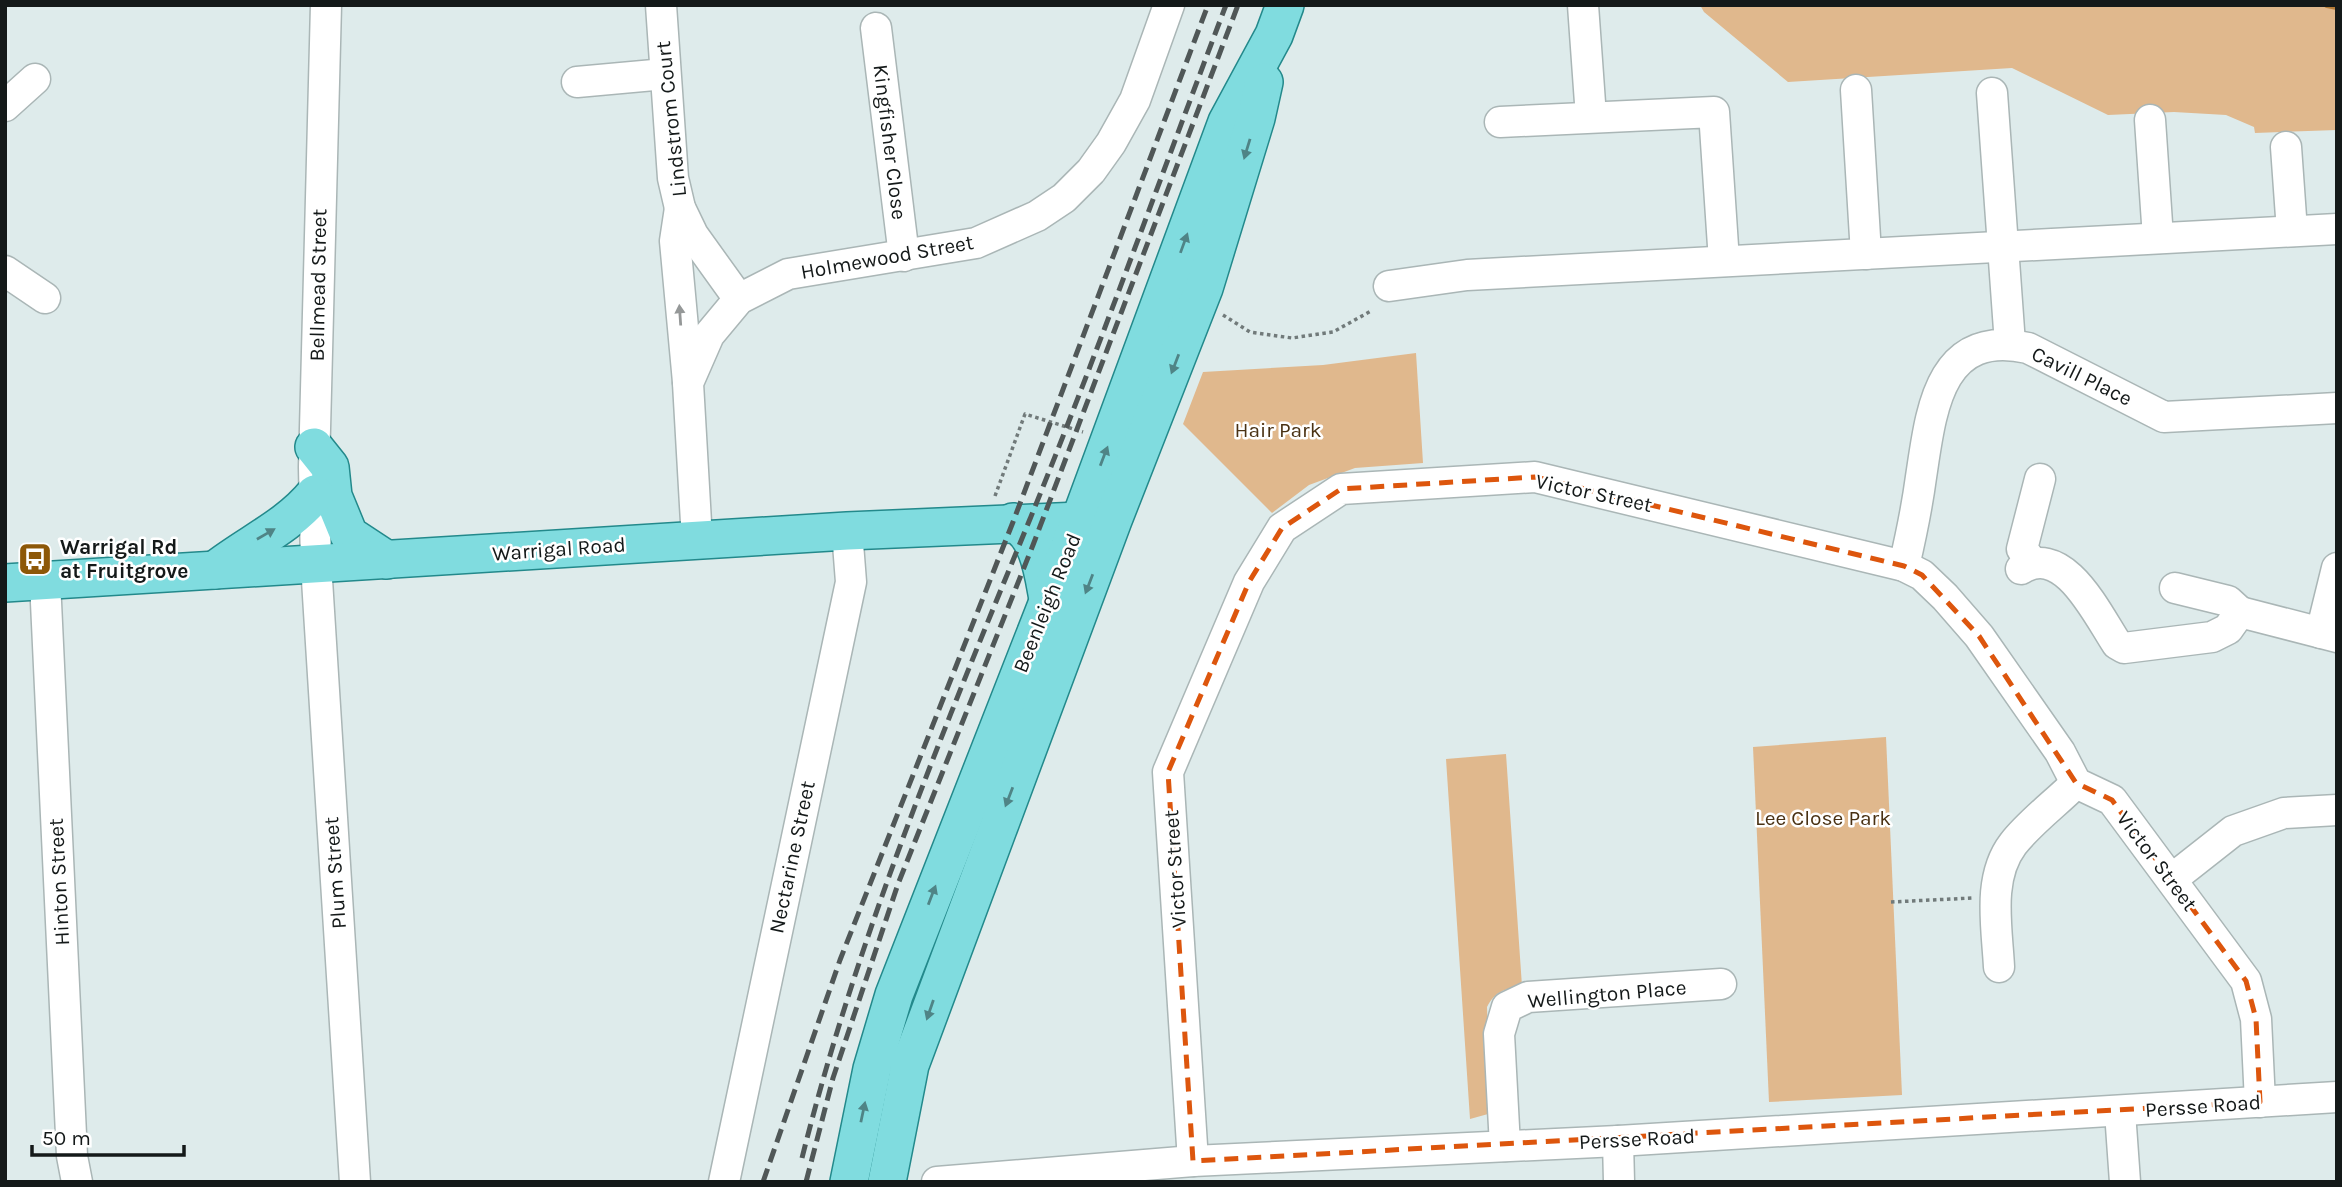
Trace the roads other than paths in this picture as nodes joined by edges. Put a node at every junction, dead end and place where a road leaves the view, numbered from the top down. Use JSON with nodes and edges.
{"nodes":[{"id":1,"x":326,"y":5,"type":"edge"},
{"id":2,"x":661,"y":5,"type":"edge"},
{"id":3,"x":1170,"y":5,"type":"edge"},
{"id":4,"x":1583,"y":5,"type":"edge"},
{"id":5,"x":1279,"y":20,"type":"edge"},
{"id":6,"x":876,"y":28,"type":"dead end"},
{"id":7,"x":665,"y":74,"type":"junction"},
{"id":8,"x":35,"y":79,"type":"dead end"},
{"id":9,"x":577,"y":82,"type":"dead end"},
{"id":10,"x":1856,"y":90,"type":"dead end"},
{"id":11,"x":1992,"y":93,"type":"dead end"},
{"id":12,"x":5,"y":106,"type":"edge"},
{"id":13,"x":1591,"y":117,"type":"junction"},
{"id":14,"x":2150,"y":120,"type":"dead end"},
{"id":15,"x":1500,"y":122,"type":"dead end"},
{"id":16,"x":2286,"y":147,"type":"dead end"},
{"id":17,"x":680,"y":208,"type":"junction"},
{"id":18,"x":2337,"y":229,"type":"edge"},
{"id":19,"x":2292,"y":231,"type":"junction"},
{"id":20,"x":2158,"y":239,"type":"junction"},
{"id":21,"x":2003,"y":247,"type":"junction"},
{"id":22,"x":1866,"y":254,"type":"junction"},
{"id":23,"x":904,"y":256,"type":"junction"},
{"id":24,"x":1724,"y":261,"type":"junction"},
{"id":25,"x":5,"y":271,"type":"edge"},
{"id":26,"x":1410,"y":277,"type":"dead end"},
{"id":27,"x":45,"y":298,"type":"dead end"},
{"id":28,"x":739,"y":299,"type":"junction"},
{"id":29,"x":2010,"y":344,"type":"junction"},
{"id":30,"x":688,"y":383,"type":"junction"},
{"id":31,"x":2337,"y":408,"type":"edge"},
{"id":32,"x":314,"y":447,"type":"junction"},
{"id":33,"x":2039,"y":479,"type":"dead end"},
{"id":34,"x":315,"y":494,"type":"junction"},
{"id":35,"x":1004,"y":509,"type":"junction"},
{"id":36,"x":1097,"y":520,"type":"junction"},
{"id":37,"x":847,"y":531,"type":"junction"},
{"id":38,"x":697,"y":540,"type":"junction"},
{"id":39,"x":387,"y":560,"type":"junction"},
{"id":40,"x":316,"y":564,"type":"junction"},
{"id":41,"x":1904,"y":566,"type":"junction"},
{"id":42,"x":2337,"y":568,"type":"edge"},
{"id":43,"x":215,"y":570,"type":"junction"},
{"id":44,"x":45,"y":581,"type":"junction"},
{"id":45,"x":5,"y":583,"type":"edge"},
{"id":46,"x":2175,"y":588,"type":"dead end"},
{"id":47,"x":1048,"y":599,"type":"junction"},
{"id":48,"x":2240,"y":612,"type":"junction"},
{"id":49,"x":2329,"y":635,"type":"edge"},
{"id":50,"x":2076,"y":783,"type":"junction"},
{"id":51,"x":2337,"y":810,"type":"edge"},
{"id":52,"x":2172,"y":879,"type":"junction"},
{"id":53,"x":1999,"y":967,"type":"dead end"},
{"id":54,"x":1721,"y":984,"type":"dead end"},
{"id":55,"x":2337,"y":1097,"type":"edge"},
{"id":56,"x":2260,"y":1102,"type":"junction"},
{"id":57,"x":2120,"y":1112,"type":"junction"},
{"id":58,"x":1618,"y":1141,"type":"junction"},
{"id":59,"x":1505,"y":1146,"type":"junction"},
{"id":60,"x":1193,"y":1161,"type":"junction"},
{"id":61,"x":855,"y":1181,"type":"edge"},
{"id":62,"x":77,"y":1182,"type":"edge"},
{"id":63,"x":355,"y":1182,"type":"edge"},
{"id":64,"x":724,"y":1182,"type":"edge"},
{"id":65,"x":887,"y":1182,"type":"edge"},
{"id":66,"x":937,"y":1182,"type":"edge"},
{"id":67,"x":1619,"y":1182,"type":"edge"},
{"id":68,"x":2125,"y":1182,"type":"edge"}],
"edges":[{"from":1,"to":32,"type":"street","name":"Bellmead Street"},
{"from":2,"to":7,"type":"street","name":"Lindstrom Court"},
{"from":3,"to":23,"type":"street","name":"Holmewood Street"},
{"from":4,"to":13,"type":"street"},
{"from":5,"to":36,"type":"main road","name":"Beenleigh Road"},
{"from":6,"to":23,"type":"street","name":"Kingfisher Close"},
{"from":7,"to":9,"type":"street"},
{"from":7,"to":17,"type":"street","name":"Lindstrom Court"},
{"from":8,"to":12,"type":"street"},
{"from":10,"to":22,"type":"street"},
{"from":11,"to":21,"type":"street"},
{"from":13,"to":15,"type":"street"},
{"from":13,"to":24,"type":"street"},
{"from":14,"to":20,"type":"street"},
{"from":16,"to":19,"type":"street"},
{"from":17,"to":28,"type":"street","name":"Lindstrom Court"},
{"from":30,"to":17,"type":"street","one_way":true},
{"from":18,"to":19,"type":"street"},
{"from":19,"to":20,"type":"street"},
{"from":20,"to":21,"type":"street"},
{"from":21,"to":22,"type":"street"},
{"from":21,"to":29,"type":"street"},
{"from":22,"to":24,"type":"street"},
{"from":23,"to":28,"type":"street","name":"Holmewood Street"},
{"from":24,"to":26,"type":"street"},
{"from":25,"to":27,"type":"street"},
{"from":28,"to":30,"type":"street","name":"Holmewood Street"},
{"from":29,"to":31,"type":"street","name":"Cavill Place"},
{"from":29,"to":41,"type":"street","name":"Cavill Place"},
{"from":30,"to":38,"type":"street","name":"Holmewood Street"},
{"from":32,"to":34,"type":"street","name":"Bellmead Street"},
{"from":32,"to":39,"type":"main road"},
{"from":33,"to":48,"type":"street"},
{"from":34,"to":40,"type":"street","name":"Bellmead Street"},
{"from":43,"to":34,"type":"main road","one_way":true},
{"from":35,"to":36,"type":"main road","name":"Warrigal Road"},
{"from":35,"to":37,"type":"main road","name":"Warrigal Road"},
{"from":35,"to":47,"type":"main road"},
{"from":36,"to":47,"type":"main road","name":"Beenleigh Road"},
{"from":36,"to":65,"type":"main road","name":"Beenleigh Road","one_way":true},
{"from":37,"to":38,"type":"main road","name":"Warrigal Road"},
{"from":37,"to":64,"type":"street","name":"Nectarine Street"},
{"from":38,"to":39,"type":"main road","name":"Warrigal Road"},
{"from":39,"to":40,"type":"main road","name":"Warrigal Road"},
{"from":40,"to":43,"type":"main road","name":"Warrigal Road"},
{"from":40,"to":63,"type":"street","name":"Plum Street"},
{"from":41,"to":50,"type":"street","name":"Victor Street"},
{"from":41,"to":60,"type":"street","name":"Victor Street"},
{"from":42,"to":49,"type":"street"},
{"from":43,"to":44,"type":"main road","name":"Warrigal Road"},
{"from":44,"to":45,"type":"main road","name":"Warrigal Road"},
{"from":44,"to":62,"type":"street","name":"Hinton Street"},
{"from":46,"to":48,"type":"street"},
{"from":61,"to":47,"type":"main road","name":"Beenleigh Road","one_way":true},
{"from":48,"to":49,"type":"street"},
{"from":50,"to":52,"type":"street","name":"Victor Street"},
{"from":50,"to":53,"type":"street"},
{"from":51,"to":52,"type":"street"},
{"from":52,"to":56,"type":"street","name":"Victor Street"},
{"from":54,"to":59,"type":"street","name":"Wellington Place"},
{"from":55,"to":56,"type":"street","name":"Persse Road"},
{"from":56,"to":57,"type":"street","name":"Persse Road"},
{"from":57,"to":58,"type":"street","name":"Persse Road"},
{"from":57,"to":68,"type":"street"},
{"from":58,"to":59,"type":"street","name":"Persse Road"},
{"from":58,"to":67,"type":"street"},
{"from":59,"to":60,"type":"street","name":"Persse Road"},
{"from":60,"to":66,"type":"street","name":"Persse Road"}]}
